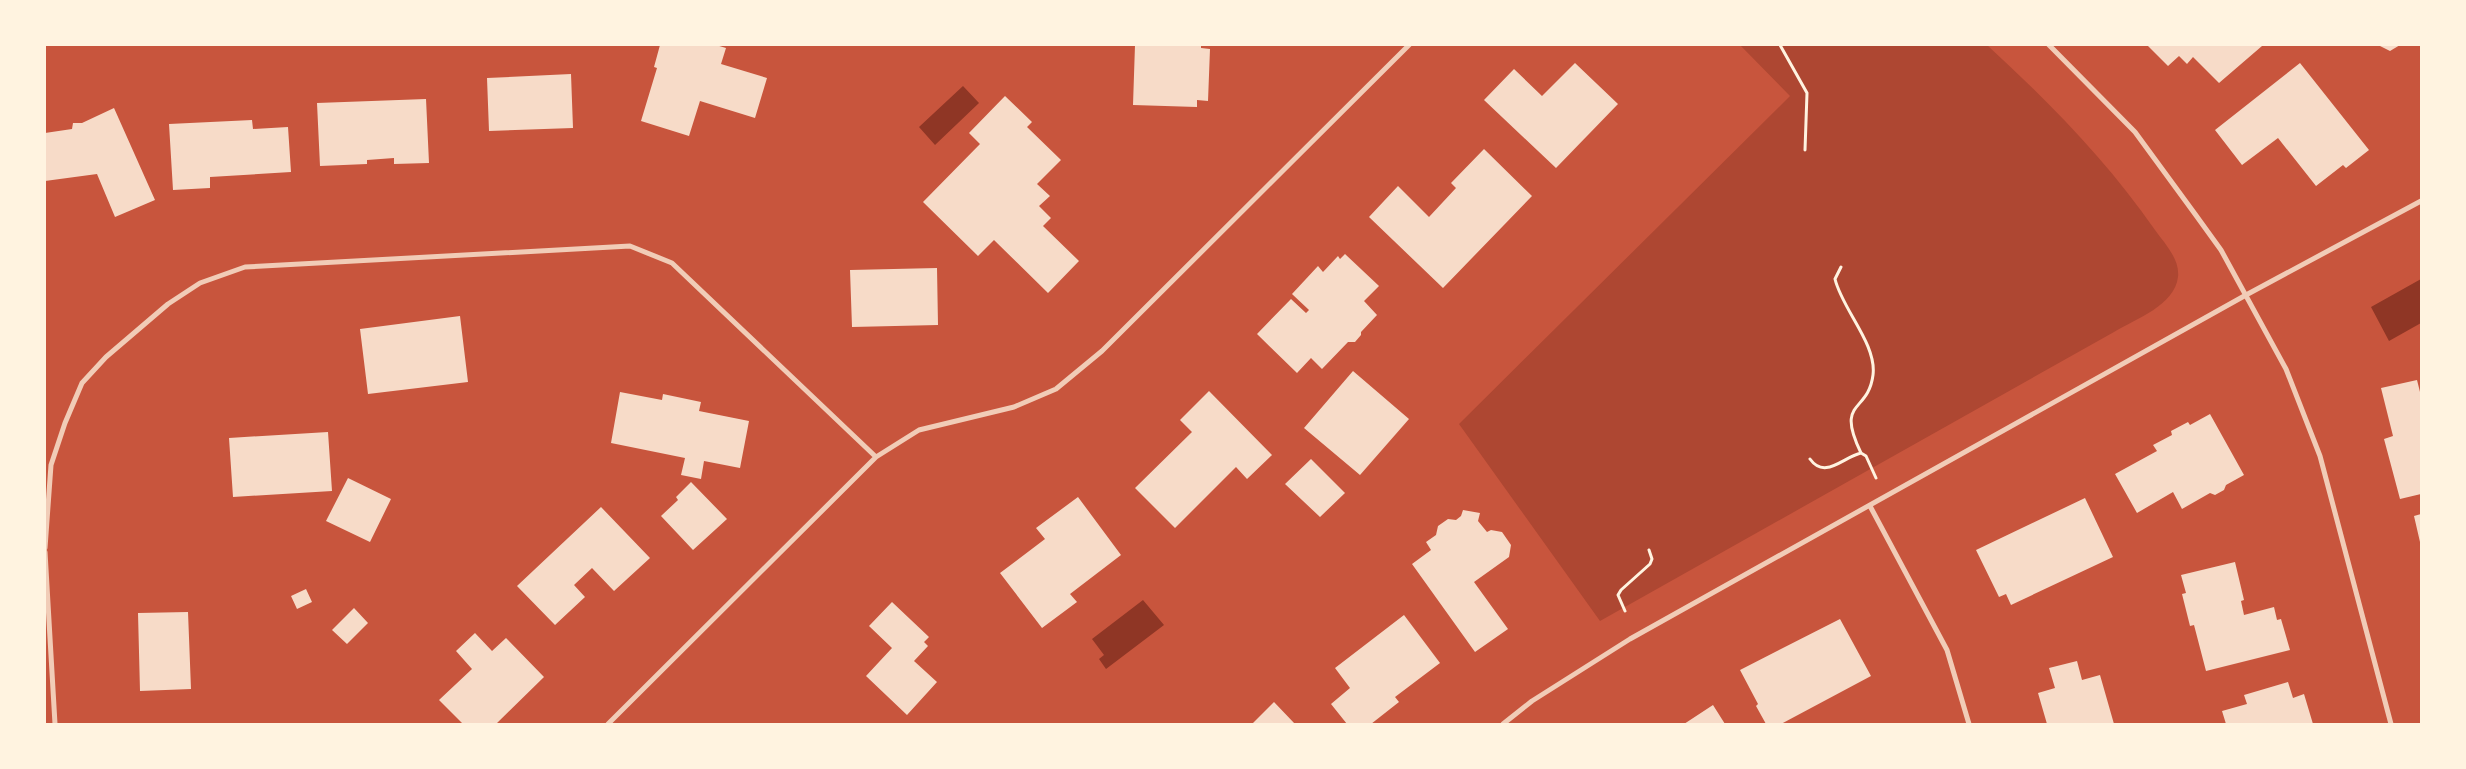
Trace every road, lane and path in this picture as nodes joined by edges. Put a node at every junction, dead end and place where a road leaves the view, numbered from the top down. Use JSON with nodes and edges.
{"nodes":[{"id":1,"x":1409,"y":45,"type":"edge"},
{"id":2,"x":1780,"y":45,"type":"edge"},
{"id":3,"x":2049,"y":45,"type":"edge"},
{"id":4,"x":1805,"y":150,"type":"dead end"},
{"id":5,"x":2421,"y":201,"type":"edge"},
{"id":6,"x":1841,"y":267,"type":"dead end"},
{"id":7,"x":2246,"y":296,"type":"junction"},
{"id":8,"x":1861,"y":452,"type":"junction"},
{"id":9,"x":876,"y":457,"type":"junction"},
{"id":10,"x":1810,"y":459,"type":"dead end"},
{"id":11,"x":1875,"y":475,"type":"dead end"},
{"id":12,"x":1870,"y":506,"type":"junction"},
{"id":13,"x":45,"y":548,"type":"edge"},
{"id":14,"x":1649,"y":550,"type":"dead end"},
{"id":15,"x":45,"y":552,"type":"edge"},
{"id":16,"x":1625,"y":611,"type":"dead end"},
{"id":17,"x":55,"y":724,"type":"edge"},
{"id":18,"x":608,"y":724,"type":"edge"},
{"id":19,"x":1503,"y":724,"type":"edge"},
{"id":20,"x":1969,"y":724,"type":"edge"},
{"id":21,"x":2392,"y":724,"type":"edge"}],
"edges":[{"from":1,"to":9,"type":"street"},
{"from":2,"to":4,"type":"path"},
{"from":3,"to":7,"type":"street"},
{"from":5,"to":7,"type":"street"},
{"from":6,"to":8,"type":"path"},
{"from":7,"to":12,"type":"street"},
{"from":7,"to":21,"type":"street"},
{"from":8,"to":10,"type":"path"},
{"from":8,"to":11,"type":"path"},
{"from":9,"to":13,"type":"street"},
{"from":9,"to":18,"type":"street"},
{"from":12,"to":19,"type":"street"},
{"from":12,"to":20,"type":"street"},
{"from":14,"to":16,"type":"path"},
{"from":15,"to":17,"type":"street"}]}
